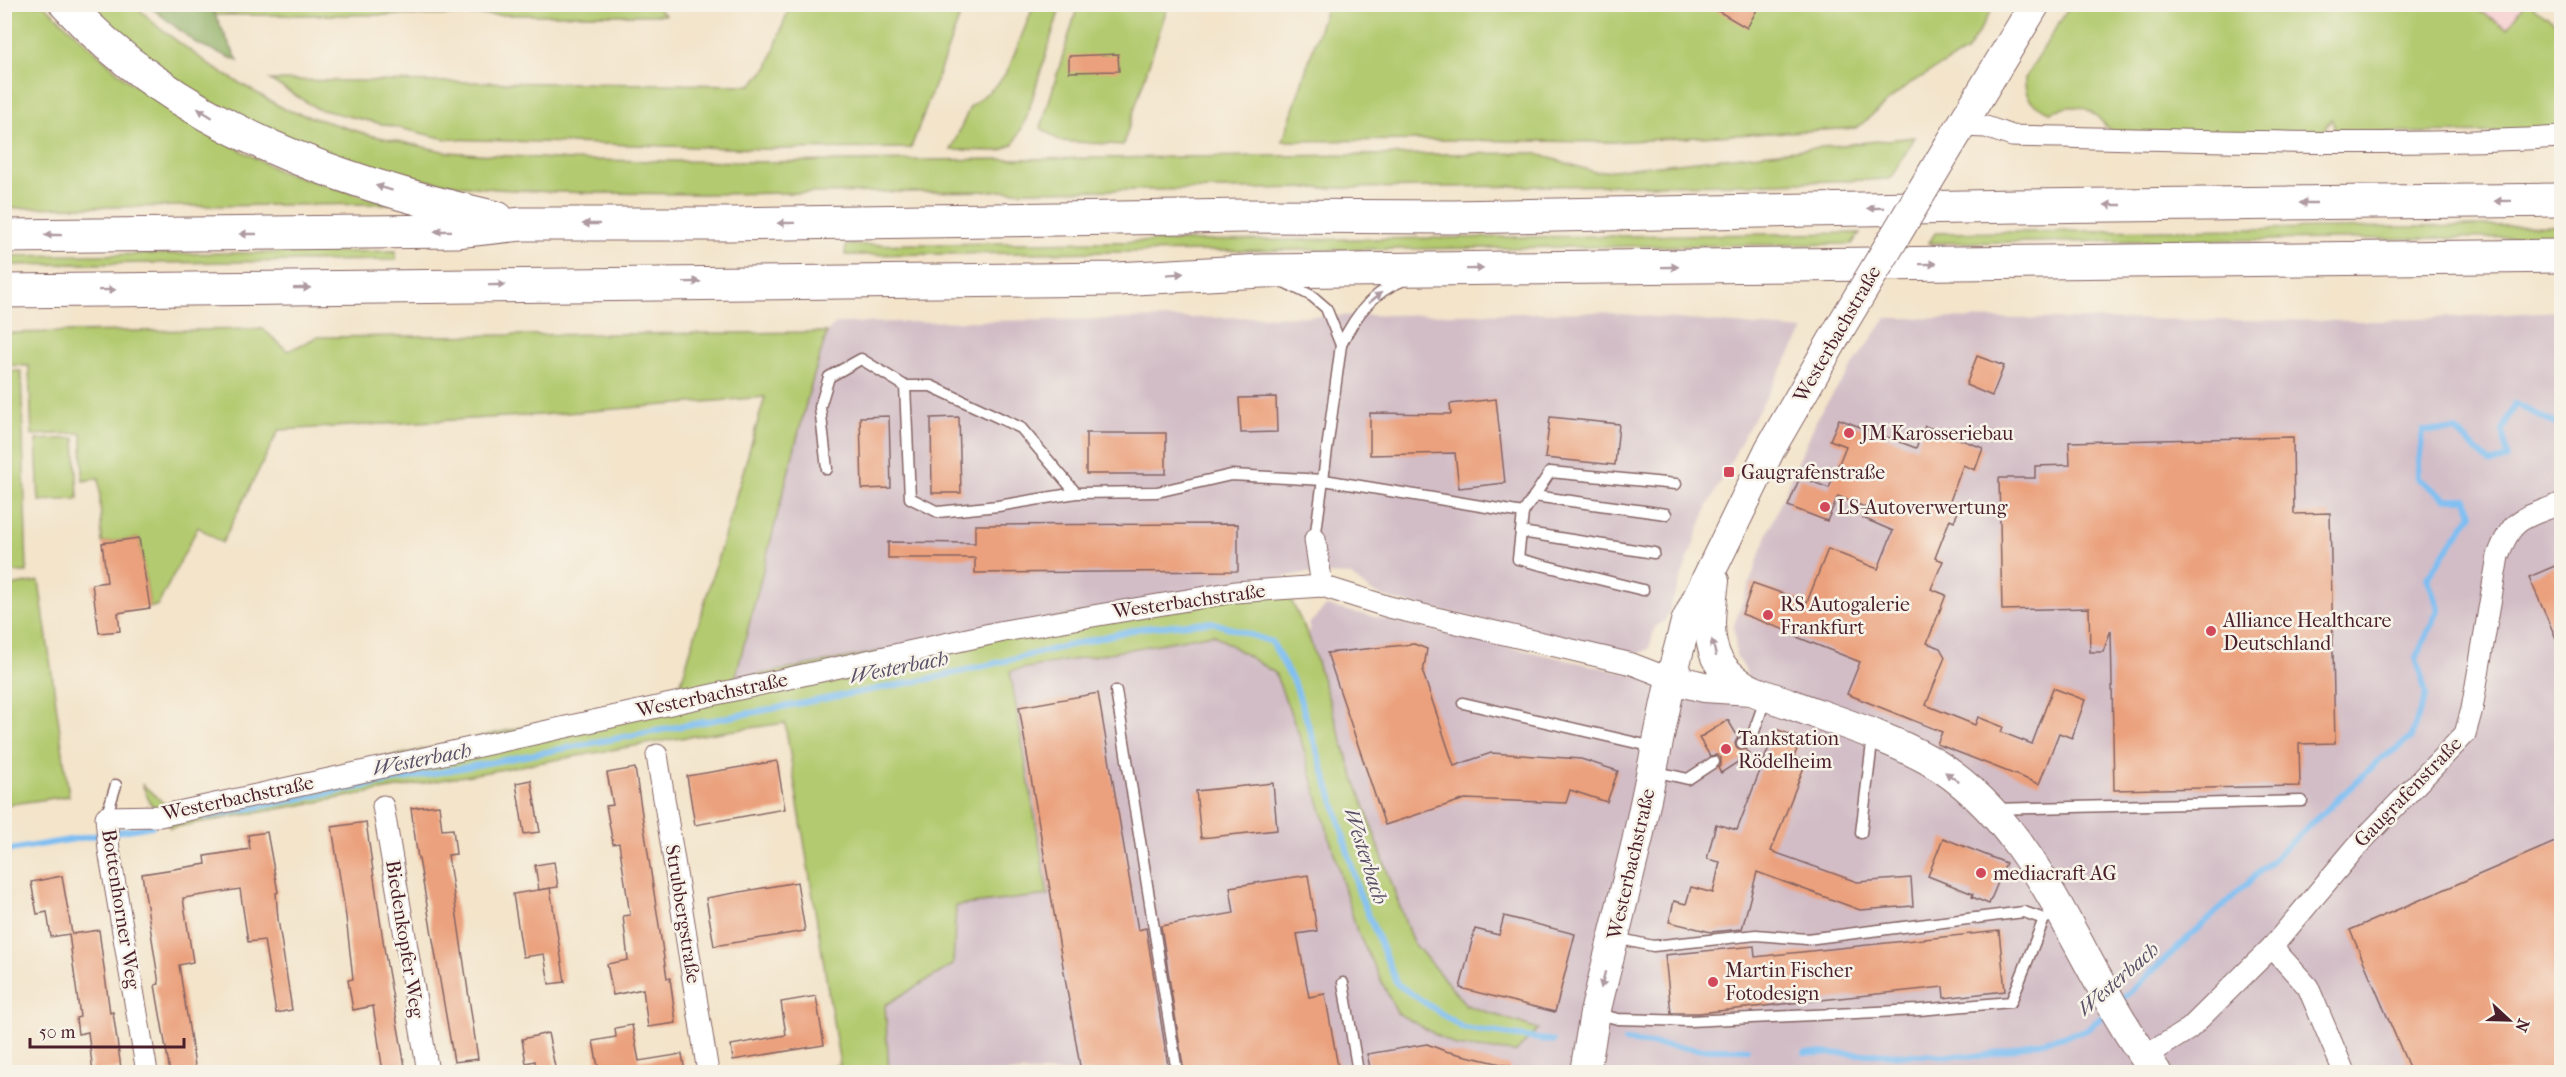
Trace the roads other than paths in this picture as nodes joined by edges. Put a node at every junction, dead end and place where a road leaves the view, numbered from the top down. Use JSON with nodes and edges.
{"nodes":[{"id":1,"x":66,"y":4,"type":"edge"},
{"id":2,"x":2035,"y":4,"type":"edge"},
{"id":3,"x":1955,"y":136,"type":"junction"},
{"id":4,"x":2562,"y":137,"type":"edge"},
{"id":5,"x":2562,"y":200,"type":"edge"},
{"id":6,"x":522,"y":224,"type":"junction"},
{"id":7,"x":4,"y":236,"type":"edge"},
{"id":8,"x":2562,"y":256,"type":"edge"},
{"id":9,"x":1433,"y":270,"type":"junction"},
{"id":10,"x":1262,"y":271,"type":"junction"},
{"id":11,"x":4,"y":291,"type":"edge"},
{"id":12,"x":1341,"y":345,"type":"junction"},
{"id":13,"x":905,"y":386,"type":"junction"},
{"id":14,"x":827,"y":469,"type":"dead end"},
{"id":15,"x":1324,"y":480,"type":"junction"},
{"id":16,"x":1676,"y":484,"type":"dead end"},
{"id":17,"x":1076,"y":493,"type":"junction"},
{"id":18,"x":1534,"y":496,"type":"junction"},
{"id":19,"x":2562,"y":503,"type":"edge"},
{"id":20,"x":1522,"y":513,"type":"junction"},
{"id":21,"x":1666,"y":514,"type":"dead end"},
{"id":22,"x":1521,"y":532,"type":"junction"},
{"id":23,"x":1315,"y":539,"type":"joint"},
{"id":24,"x":1654,"y":553,"type":"dead end"},
{"id":25,"x":1717,"y":561,"type":"junction"},
{"id":26,"x":1322,"y":586,"type":"junction"},
{"id":27,"x":1643,"y":590,"type":"dead end"},
{"id":28,"x":1671,"y":679,"type":"junction"},
{"id":29,"x":1116,"y":691,"type":"dead end"},
{"id":30,"x":1759,"y":693,"type":"junction"},
{"id":31,"x":1464,"y":703,"type":"dead end"},
{"id":32,"x":1873,"y":735,"type":"junction"},
{"id":33,"x":1742,"y":743,"type":"dead end"},
{"id":34,"x":657,"y":755,"type":"dead end"},
{"id":35,"x":1655,"y":759,"type":"junction"},
{"id":36,"x":1714,"y":762,"type":"dead end"},
{"id":37,"x":116,"y":785,"type":"dead end"},
{"id":38,"x":2302,"y":801,"type":"dead end"},
{"id":39,"x":383,"y":806,"type":"dead end"},
{"id":40,"x":1991,"y":809,"type":"junction"},
{"id":41,"x":106,"y":820,"type":"junction"},
{"id":42,"x":1861,"y":833,"type":"dead end"},
{"id":43,"x":2051,"y":915,"type":"junction"},
{"id":44,"x":1614,"y":937,"type":"junction"},
{"id":45,"x":2272,"y":947,"type":"junction"},
{"id":46,"x":1343,"y":983,"type":"dead end"},
{"id":47,"x":1595,"y":1013,"type":"junction"},
{"id":48,"x":1586,"y":1061,"type":"edge"},
{"id":49,"x":2150,"y":1065,"type":"edge"},
{"id":50,"x":147,"y":1072,"type":"edge"},
{"id":51,"x":428,"y":1072,"type":"edge"},
{"id":52,"x":708,"y":1072,"type":"edge"},
{"id":53,"x":1177,"y":1072,"type":"edge"},
{"id":54,"x":1358,"y":1072,"type":"edge"},
{"id":55,"x":2344,"y":1072,"type":"edge"}],
"edges":[{"from":6,"to":1,"type":"highway","one_way":true},
{"from":2,"to":3,"type":"main road","name":"Westerbachstraße"},
{"from":3,"to":4,"type":"street"},
{"from":3,"to":25,"type":"main road","name":"Westerbachstraße","bridge":true},
{"from":5,"to":6,"type":"highway","one_way":true},
{"from":6,"to":7,"type":"highway","one_way":true},
{"from":9,"to":8,"type":"highway","one_way":true},
{"from":9,"to":10,"type":"highway"},
{"from":12,"to":9,"type":"lane","one_way":true},
{"from":11,"to":10,"type":"highway","one_way":true},
{"from":10,"to":12,"type":"lane"},
{"from":12,"to":15,"type":"lane"},
{"from":13,"to":14,"type":"lane"},
{"from":13,"to":17,"type":"lane"},
{"from":13,"to":17,"type":"lane"},
{"from":15,"to":17,"type":"lane"},
{"from":15,"to":20,"type":"lane"},
{"from":15,"to":23,"type":"lane"},
{"from":16,"to":18,"type":"lane"},
{"from":18,"to":20,"type":"lane"},
{"from":18,"to":21,"type":"lane"},
{"from":19,"to":45,"type":"street","name":"Gaugrafenstraße"},
{"from":20,"to":22,"type":"lane"},
{"from":22,"to":24,"type":"lane"},
{"from":22,"to":27,"type":"lane"},
{"from":23,"to":26,"type":"street"},
{"from":25,"to":28,"type":"main road","name":"Westerbachstraße"},
{"from":30,"to":25,"type":"main road","name":"Gaugrafenstraße","one_way":true},
{"from":26,"to":28,"type":"street","name":"Westerbachstraße"},
{"from":26,"to":41,"type":"street","name":"Westerbachstraße"},
{"from":28,"to":30,"type":"main road","name":"Gaugrafenstraße"},
{"from":28,"to":35,"type":"main road","name":"Westerbachstraße"},
{"from":29,"to":53,"type":"lane"},
{"from":30,"to":32,"type":"main road","name":"Gaugrafenstraße"},
{"from":30,"to":33,"type":"lane"},
{"from":31,"to":35,"type":"lane"},
{"from":40,"to":32,"type":"main road","name":"Gaugrafenstraße","one_way":true},
{"from":32,"to":42,"type":"lane"},
{"from":34,"to":52,"type":"street","name":"Strubbergstraße"},
{"from":35,"to":36,"type":"lane"},
{"from":35,"to":44,"type":"main road","name":"Westerbachstraße"},
{"from":37,"to":41,"type":"lane"},
{"from":38,"to":40,"type":"lane"},
{"from":39,"to":51,"type":"street","name":"Biedenkopfer Weg"},
{"from":40,"to":43,"type":"main road","name":"Gaugrafenstraße"},
{"from":41,"to":50,"type":"street","name":"Bottenhorner Weg"},
{"from":43,"to":44,"type":"lane"},
{"from":43,"to":47,"type":"lane"},
{"from":43,"to":49,"type":"main road","name":"Gaugrafenstraße"},
{"from":44,"to":47,"type":"main road","name":"Westerbachstraße","one_way":true},
{"from":45,"to":49,"type":"street","name":"Gaugrafenstraße"},
{"from":45,"to":55,"type":"street"},
{"from":46,"to":54,"type":"lane"},
{"from":47,"to":48,"type":"main road","name":"Westerbachstraße"}]}
